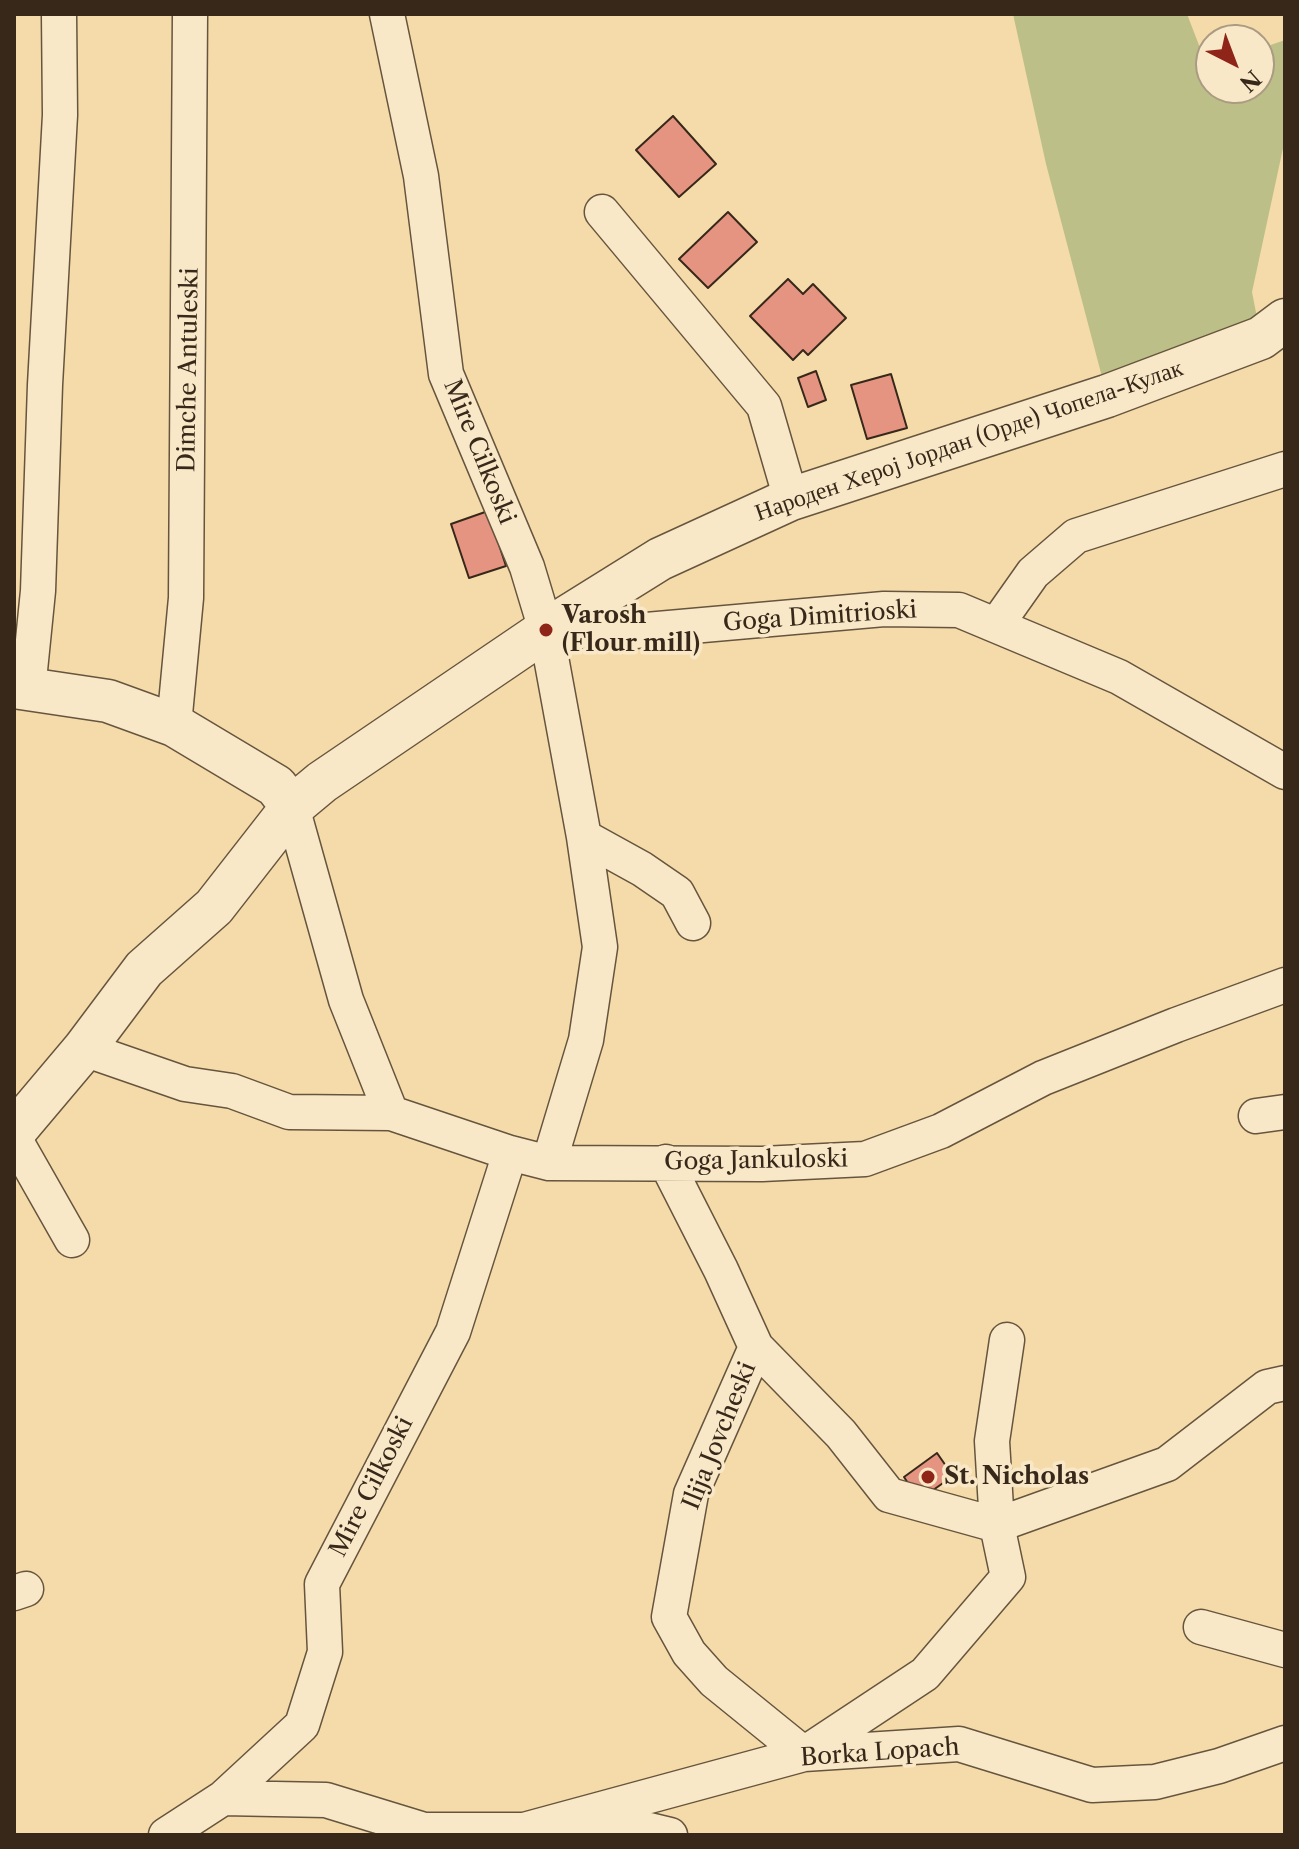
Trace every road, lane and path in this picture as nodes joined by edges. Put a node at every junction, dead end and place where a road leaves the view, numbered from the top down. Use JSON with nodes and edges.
{"nodes":[{"id":1,"x":59,"y":14,"type":"edge"},
{"id":2,"x":190,"y":14,"type":"edge"},
{"id":3,"x":387,"y":14,"type":"edge"},
{"id":4,"x":602,"y":212,"type":"dead end"},
{"id":5,"x":1285,"y":320,"type":"edge"},
{"id":6,"x":1285,"y":469,"type":"edge"},
{"id":7,"x":791,"y":499,"type":"junction"},
{"id":8,"x":997,"y":624,"type":"junction"},
{"id":9,"x":546,"y":630,"type":"junction"},
{"id":10,"x":21,"y":689,"type":"edge"},
{"id":11,"x":174,"y":725,"type":"junction"},
{"id":12,"x":1285,"y":772,"type":"edge"},
{"id":13,"x":292,"y":807,"type":"junction"},
{"id":14,"x":584,"y":837,"type":"junction"},
{"id":15,"x":693,"y":923,"type":"dead end"},
{"id":16,"x":1285,"y":985,"type":"edge"},
{"id":17,"x":84,"y":1049,"type":"junction"},
{"id":18,"x":391,"y":1113,"type":"junction"},
{"id":19,"x":14,"y":1132,"type":"edge"},
{"id":20,"x":14,"y":1138,"type":"edge"},
{"id":21,"x":510,"y":1153,"type":"junction"},
{"id":22,"x":666,"y":1162,"type":"junction"},
{"id":23,"x":549,"y":1163,"type":"junction"},
{"id":24,"x":72,"y":1240,"type":"dead end"},
{"id":25,"x":1007,"y":1340,"type":"dead end"},
{"id":26,"x":756,"y":1347,"type":"junction"},
{"id":27,"x":1285,"y":1383,"type":"edge"},
{"id":28,"x":997,"y":1525,"type":"junction"},
{"id":29,"x":1201,"y":1627,"type":"dead end"},
{"id":30,"x":1285,"y":1650,"type":"edge"},
{"id":31,"x":1285,"y":1743,"type":"edge"},
{"id":32,"x":804,"y":1754,"type":"junction"},
{"id":33,"x":223,"y":1798,"type":"junction"},
{"id":34,"x":605,"y":1821,"type":"edge"},
{"id":35,"x":166,"y":1835,"type":"edge"},
{"id":36,"x":670,"y":1835,"type":"edge"}],
"edges":[{"from":1,"to":10,"type":"street"},
{"from":2,"to":11,"type":"street","name":"Dimche Antuleski"},
{"from":3,"to":9,"type":"street","name":"Mire Cilkoski"},
{"from":4,"to":7,"type":"street"},
{"from":5,"to":7,"type":"street","name":"Народен Херој Јордан (Орде) Чопела-Кулак"},
{"from":6,"to":8,"type":"street"},
{"from":7,"to":9,"type":"street","name":"Народен Херој Јордан (Орде) Чопела-Кулак"},
{"from":8,"to":9,"type":"street","name":"Goga Dimitrioski"},
{"from":8,"to":12,"type":"street","name":"Goga Dimitrioski"},
{"from":9,"to":13,"type":"street","name":"Народен Херој Јордан (Орде) Чопела-Кулак"},
{"from":9,"to":14,"type":"street","name":"Mire Cilkoski"},
{"from":10,"to":11,"type":"street"},
{"from":11,"to":13,"type":"street"},
{"from":13,"to":17,"type":"street","name":"Народен Херој Јордан (Орде) Чопела-Кулак"},
{"from":13,"to":18,"type":"street"},
{"from":14,"to":15,"type":"street"},
{"from":14,"to":23,"type":"street","name":"Mire Cilkoski"},
{"from":16,"to":22,"type":"street","name":"Goga Jankuloski"},
{"from":17,"to":18,"type":"street","name":"Goga Jankuloski"},
{"from":17,"to":19,"type":"street","name":"Народен Херој Јордан (Орде) Чопела-Кулак"},
{"from":18,"to":21,"type":"street","name":"Goga Jankuloski"},
{"from":20,"to":24,"type":"street"},
{"from":21,"to":23,"type":"street","name":"Goga Jankuloski"},
{"from":21,"to":33,"type":"street","name":"Mire Cilkoski"},
{"from":22,"to":23,"type":"street","name":"Goga Jankuloski"},
{"from":22,"to":26,"type":"street","name":"Ilija Jovcheski"},
{"from":25,"to":28,"type":"street"},
{"from":26,"to":28,"type":"street","name":"Ilija Jovcheski"},
{"from":26,"to":32,"type":"street","name":"Ilija Jovcheski"},
{"from":27,"to":28,"type":"street"},
{"from":28,"to":32,"type":"street"},
{"from":29,"to":30,"type":"street"},
{"from":31,"to":32,"type":"street","name":"Borka Lopach"},
{"from":32,"to":34,"type":"street","name":"Borka Lopach"},
{"from":33,"to":34,"type":"street","name":"Borka Lopach"},
{"from":33,"to":35,"type":"street"},
{"from":34,"to":36,"type":"street","name":"Borka Lopach"}]}
